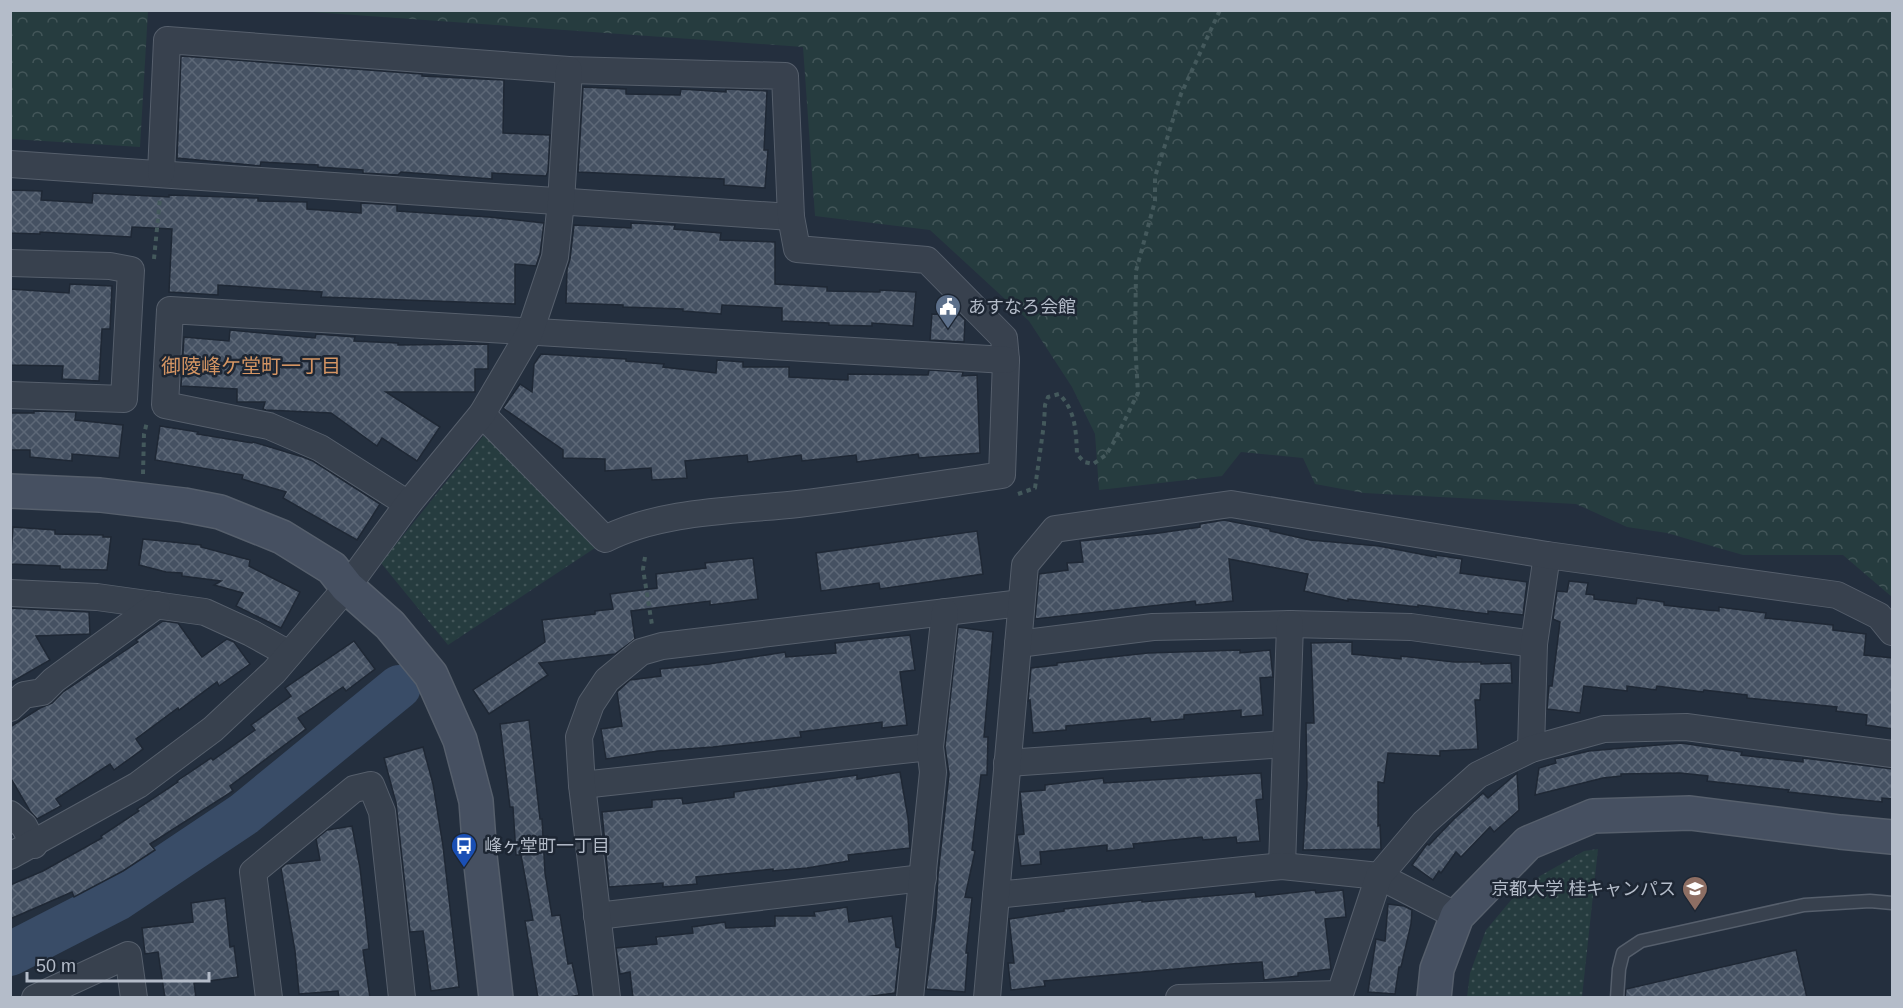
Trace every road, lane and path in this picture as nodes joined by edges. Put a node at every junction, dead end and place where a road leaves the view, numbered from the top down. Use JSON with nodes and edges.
{"nodes":[{"id":1,"x":1220,"y":10,"type":"edge"},
{"id":2,"x":569,"y":70,"type":"junction"},
{"id":3,"x":10,"y":164,"type":"edge"},
{"id":4,"x":161,"y":173,"type":"junction"},
{"id":5,"x":561,"y":202,"type":"junction"},
{"id":6,"x":790,"y":217,"type":"junction"},
{"id":7,"x":10,"y":263,"type":"edge"},
{"id":8,"x":530,"y":332,"type":"junction"},
{"id":9,"x":1006,"y":360,"type":"junction"},
{"id":10,"x":10,"y":395,"type":"edge"},
{"id":11,"x":482,"y":414,"type":"junction"},
{"id":12,"x":10,"y":491,"type":"edge"},
{"id":13,"x":1012,"y":495,"type":"dead end"},
{"id":14,"x":408,"y":504,"type":"junction"},
{"id":15,"x":1547,"y":555,"type":"junction"},
{"id":16,"x":645,"y":557,"type":"dead end"},
{"id":17,"x":347,"y":587,"type":"junction"},
{"id":18,"x":10,"y":593,"type":"edge"},
{"id":19,"x":1021,"y":603,"type":"junction"},
{"id":20,"x":158,"y":605,"type":"junction"},
{"id":21,"x":945,"y":612,"type":"junction"},
{"id":22,"x":1290,"y":624,"type":"junction"},
{"id":23,"x":1893,"y":632,"type":"edge"},
{"id":24,"x":1018,"y":644,"type":"junction"},
{"id":25,"x":1534,"y":644,"type":"junction"},
{"id":26,"x":655,"y":648,"type":"junction"},
{"id":27,"x":289,"y":654,"type":"junction"},
{"id":28,"x":10,"y":708,"type":"edge"},
{"id":29,"x":1286,"y":744,"type":"junction"},
{"id":30,"x":930,"y":747,"type":"junction"},
{"id":31,"x":1531,"y":748,"type":"junction"},
{"id":32,"x":1893,"y":754,"type":"edge"},
{"id":33,"x":1007,"y":763,"type":"junction"},
{"id":34,"x":582,"y":785,"type":"junction"},
{"id":35,"x":10,"y":814,"type":"edge"},
{"id":36,"x":1893,"y":837,"type":"edge"},
{"id":37,"x":34,"y":845,"type":"junction"},
{"id":38,"x":10,"y":856,"type":"edge"},
{"id":39,"x":1282,"y":866,"type":"junction"},
{"id":40,"x":1379,"y":876,"type":"junction"},
{"id":41,"x":923,"y":878,"type":"junction"},
{"id":42,"x":996,"y":895,"type":"junction"},
{"id":43,"x":1893,"y":903,"type":"edge"},
{"id":44,"x":597,"y":915,"type":"junction"},
{"id":45,"x":1457,"y":915,"type":"junction"},
{"id":46,"x":1227,"y":996,"type":"edge"},
{"id":47,"x":35,"y":998,"type":"edge"},
{"id":48,"x":134,"y":998,"type":"edge"},
{"id":49,"x":269,"y":998,"type":"edge"},
{"id":50,"x":402,"y":998,"type":"edge"},
{"id":51,"x":496,"y":998,"type":"edge"},
{"id":52,"x":607,"y":998,"type":"edge"},
{"id":53,"x":910,"y":998,"type":"edge"},
{"id":54,"x":987,"y":998,"type":"edge"},
{"id":55,"x":1179,"y":998,"type":"edge"},
{"id":56,"x":1434,"y":998,"type":"edge"},
{"id":57,"x":1617,"y":998,"type":"edge"}],
"edges":[{"from":1,"to":13,"type":"path"},
{"from":2,"to":4,"type":"street"},
{"from":2,"to":5,"type":"street"},
{"from":2,"to":6,"type":"street"},
{"from":3,"to":4,"type":"street"},
{"from":4,"to":5,"type":"street"},
{"from":5,"to":6,"type":"street"},
{"from":5,"to":8,"type":"street"},
{"from":6,"to":9,"type":"street"},
{"from":7,"to":10,"type":"street"},
{"from":8,"to":9,"type":"street"},
{"from":8,"to":11,"type":"street"},
{"from":8,"to":14,"type":"street"},
{"from":9,"to":11,"type":"street"},
{"from":11,"to":14,"type":"street"},
{"from":12,"to":17,"type":"street"},
{"from":14,"to":17,"type":"street"},
{"from":15,"to":19,"type":"street"},
{"from":15,"to":23,"type":"street"},
{"from":15,"to":25,"type":"street"},
{"from":16,"to":26,"type":"path"},
{"from":17,"to":27,"type":"street"},
{"from":17,"to":51,"type":"street"},
{"from":18,"to":20,"type":"street"},
{"from":19,"to":21,"type":"street"},
{"from":19,"to":24,"type":"street"},
{"from":20,"to":27,"type":"street"},
{"from":20,"to":28,"type":"street"},
{"from":21,"to":26,"type":"street"},
{"from":21,"to":30,"type":"street"},
{"from":22,"to":24,"type":"street"},
{"from":22,"to":25,"type":"street"},
{"from":22,"to":29,"type":"street"},
{"from":24,"to":33,"type":"street"},
{"from":25,"to":31,"type":"street"},
{"from":26,"to":34,"type":"street"},
{"from":27,"to":37,"type":"street"},
{"from":29,"to":33,"type":"street"},
{"from":29,"to":39,"type":"street"},
{"from":30,"to":34,"type":"street"},
{"from":30,"to":41,"type":"street"},
{"from":31,"to":32,"type":"street"},
{"from":31,"to":40,"type":"street"},
{"from":33,"to":42,"type":"street"},
{"from":34,"to":44,"type":"street"},
{"from":35,"to":37,"type":"street"},
{"from":36,"to":45,"type":"street"},
{"from":37,"to":38,"type":"street"},
{"from":39,"to":40,"type":"street"},
{"from":39,"to":42,"type":"street"},
{"from":40,"to":45,"type":"street"},
{"from":40,"to":46,"type":"street"},
{"from":41,"to":44,"type":"street"},
{"from":41,"to":53,"type":"street"},
{"from":42,"to":54,"type":"street"},
{"from":43,"to":57,"type":"lane"},
{"from":44,"to":52,"type":"street"},
{"from":45,"to":56,"type":"street"},
{"from":46,"to":55,"type":"street"},
{"from":47,"to":48,"type":"street"},
{"from":49,"to":50,"type":"street"}]}
